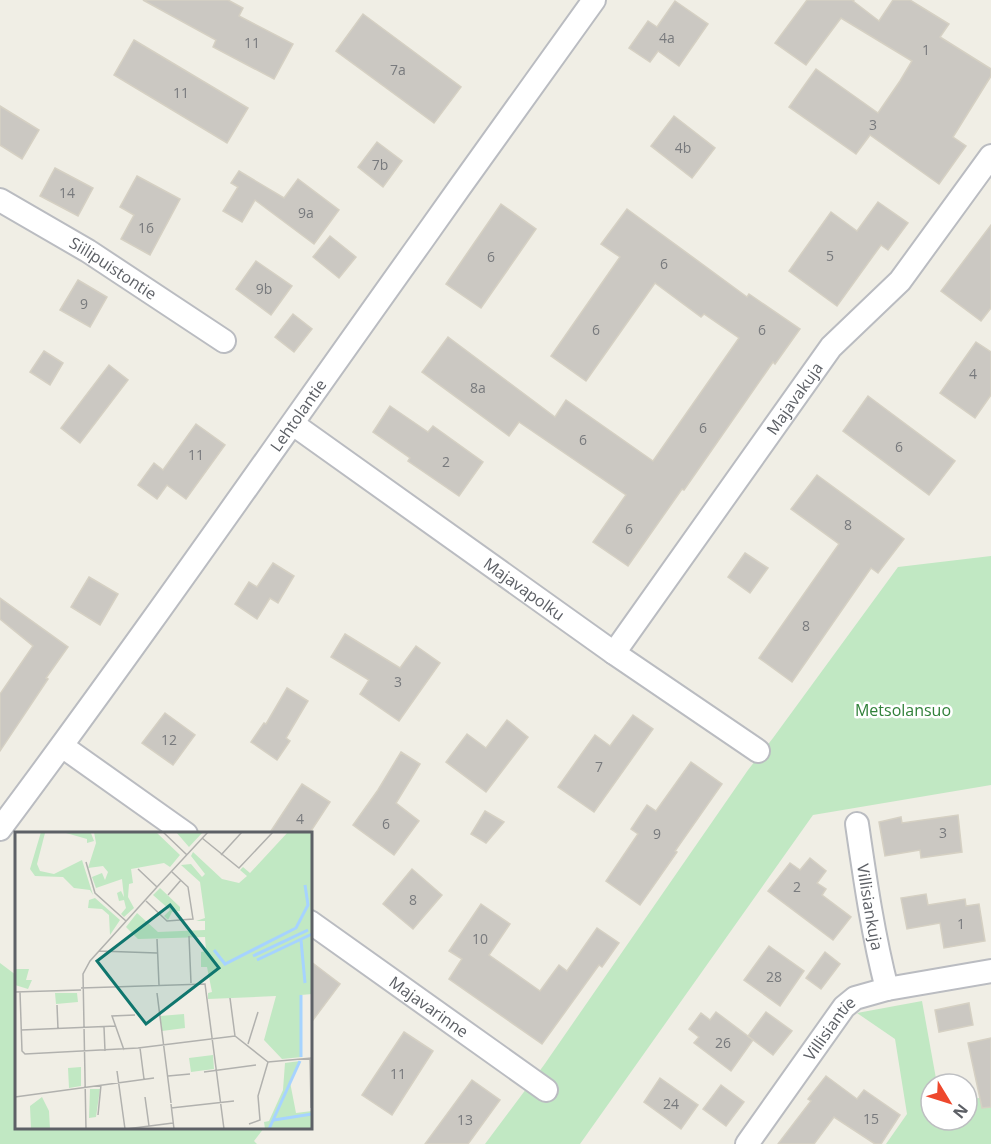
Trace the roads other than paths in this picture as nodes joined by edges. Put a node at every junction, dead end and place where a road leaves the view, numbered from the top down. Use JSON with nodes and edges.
{"nodes":[{"id":1,"x":594,"y":0,"type":"edge"},
{"id":2,"x":991,"y":156,"type":"edge"},
{"id":3,"x":0,"y":200,"type":"edge"},
{"id":4,"x":224,"y":341,"type":"dead end"},
{"id":5,"x":293,"y":424,"type":"junction"},
{"id":6,"x":614,"y":653,"type":"junction"},
{"id":7,"x":62,"y":746,"type":"junction"},
{"id":8,"x":758,"y":751,"type":"dead end"},
{"id":9,"x":857,"y":824,"type":"dead end"},
{"id":10,"x":0,"y":829,"type":"edge"},
{"id":11,"x":183,"y":832,"type":"edge"},
{"id":12,"x":312,"y":923,"type":"edge"},
{"id":13,"x":991,"y":971,"type":"edge"},
{"id":14,"x":887,"y":989,"type":"junction"},
{"id":15,"x":546,"y":1090,"type":"dead end"},
{"id":16,"x":747,"y":1144,"type":"edge"}],
"edges":[{"from":1,"to":5,"type":"street","name":"Lehtolantie"},
{"from":2,"to":6,"type":"street","name":"Majavakuja"},
{"from":3,"to":4,"type":"street","name":"Siilipuistontie"},
{"from":5,"to":6,"type":"street","name":"Majavapolku"},
{"from":5,"to":7,"type":"street","name":"Lehtolantie"},
{"from":6,"to":8,"type":"street","name":"Majavapolku"},
{"from":7,"to":10,"type":"street","name":"Lehtolantie"},
{"from":7,"to":11,"type":"street"},
{"from":9,"to":14,"type":"street","name":"Villisiankuja"},
{"from":12,"to":15,"type":"street","name":"Majavarinne"},
{"from":13,"to":14,"type":"street","name":"Villisiantie"},
{"from":14,"to":16,"type":"street","name":"Villisiantie"}]}
